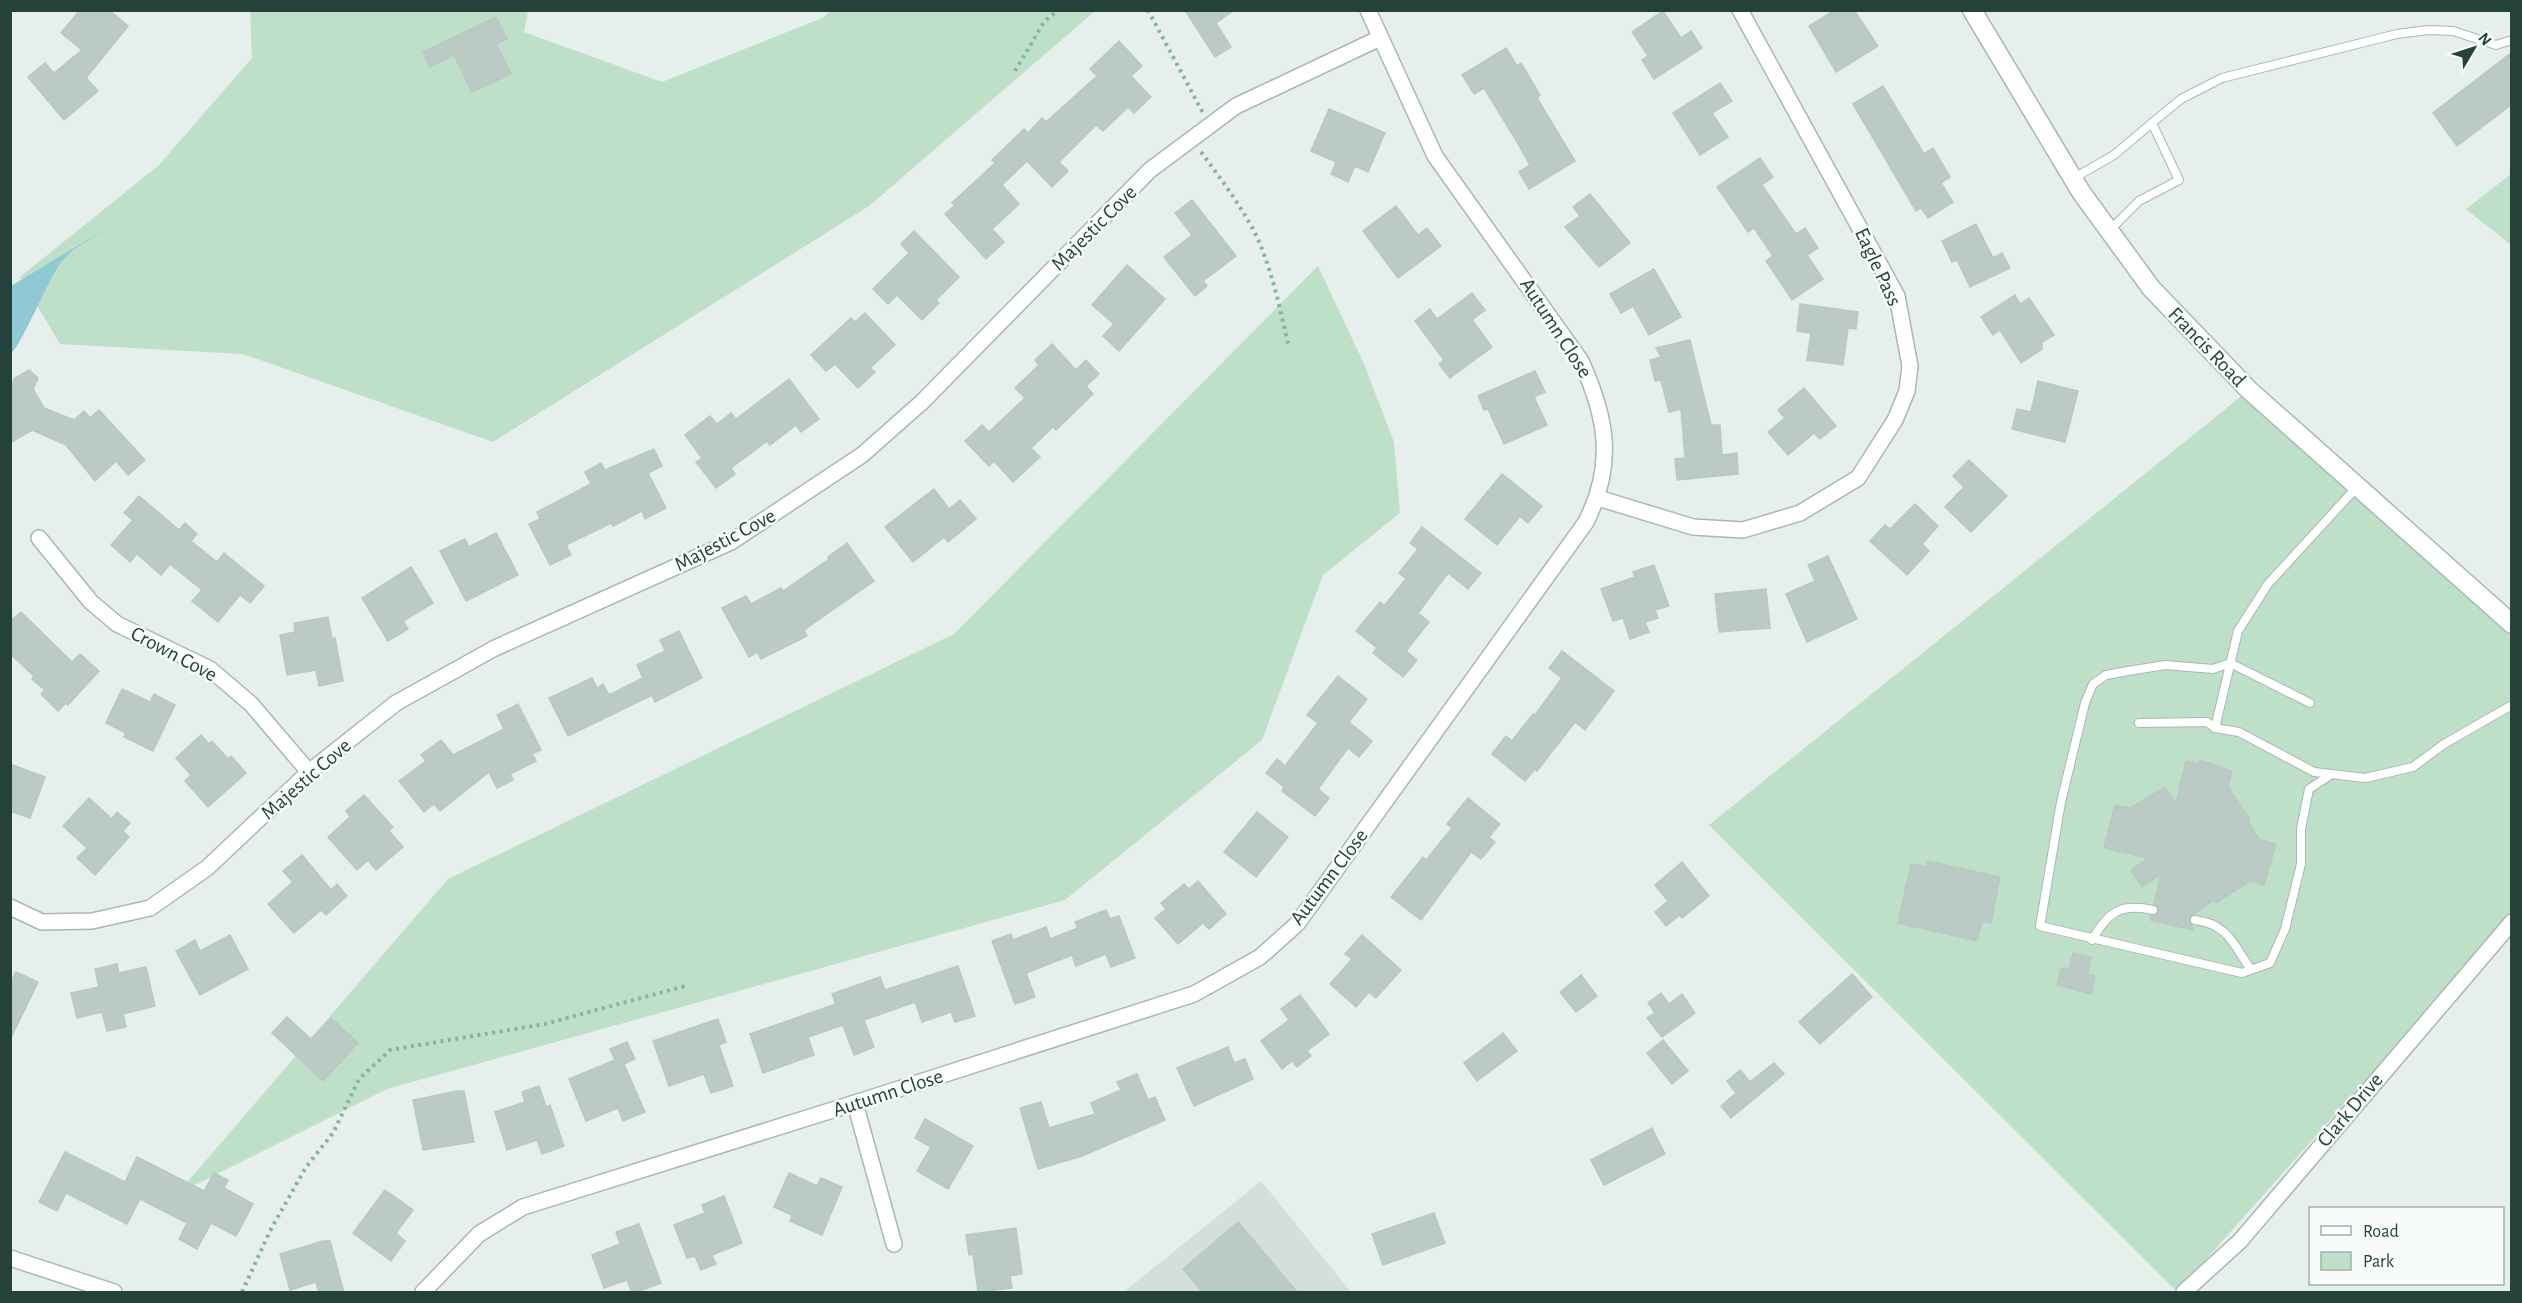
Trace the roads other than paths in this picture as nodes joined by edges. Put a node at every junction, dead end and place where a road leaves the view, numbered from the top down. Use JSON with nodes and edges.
{"nodes":[{"id":1,"x":1368,"y":10,"type":"edge"},
{"id":2,"x":1740,"y":10,"type":"edge"},
{"id":3,"x":1972,"y":10,"type":"edge"},
{"id":4,"x":1380,"y":38,"type":"junction"},
{"id":5,"x":2511,"y":40,"type":"edge"},
{"id":6,"x":2152,"y":123,"type":"junction"},
{"id":7,"x":2073,"y":179,"type":"junction"},
{"id":8,"x":2109,"y":231,"type":"junction"},
{"id":9,"x":2356,"y":488,"type":"junction"},
{"id":10,"x":1598,"y":498,"type":"junction"},
{"id":11,"x":39,"y":537,"type":"dead end"},
{"id":12,"x":2511,"y":624,"type":"edge"},
{"id":13,"x":2230,"y":663,"type":"junction"},
{"id":14,"x":2310,"y":703,"type":"dead end"},
{"id":15,"x":2511,"y":705,"type":"edge"},
{"id":16,"x":2139,"y":723,"type":"dead end"},
{"id":17,"x":2215,"y":728,"type":"junction"},
{"id":18,"x":309,"y":772,"type":"junction"},
{"id":19,"x":2332,"y":774,"type":"junction"},
{"id":20,"x":10,"y":907,"type":"edge"},
{"id":21,"x":2153,"y":910,"type":"dead end"},
{"id":22,"x":2195,"y":920,"type":"dead end"},
{"id":23,"x":2511,"y":922,"type":"edge"},
{"id":24,"x":2092,"y":940,"type":"junction"},
{"id":25,"x":2251,"y":970,"type":"junction"},
{"id":26,"x":855,"y":1103,"type":"junction"},
{"id":27,"x":894,"y":1244,"type":"dead end"},
{"id":28,"x":10,"y":1258,"type":"edge"},
{"id":29,"x":114,"y":1293,"type":"edge"},
{"id":30,"x":423,"y":1293,"type":"edge"},
{"id":31,"x":2184,"y":1293,"type":"edge"}],
"edges":[{"from":1,"to":4,"type":"street","name":"Autumn Close"},
{"from":2,"to":10,"type":"street","name":"Eagle Pass"},
{"from":3,"to":7,"type":"street","name":"Francis Road"},
{"from":4,"to":10,"type":"street","name":"Autumn Close"},
{"from":4,"to":18,"type":"street","name":"Majestic Cove"},
{"from":5,"to":6,"type":"lane"},
{"from":6,"to":7,"type":"lane"},
{"from":6,"to":8,"type":"lane"},
{"from":7,"to":8,"type":"street","name":"Francis Road"},
{"from":8,"to":9,"type":"street","name":"Francis Road"},
{"from":9,"to":12,"type":"street","name":"Francis Road"},
{"from":9,"to":13,"type":"lane"},
{"from":10,"to":26,"type":"street","name":"Autumn Close"},
{"from":11,"to":18,"type":"street","name":"Crown Cove"},
{"from":13,"to":14,"type":"lane"},
{"from":13,"to":17,"type":"lane"},
{"from":13,"to":24,"type":"lane"},
{"from":15,"to":19,"type":"lane"},
{"from":16,"to":17,"type":"lane"},
{"from":17,"to":19,"type":"lane"},
{"from":18,"to":20,"type":"street","name":"Majestic Cove"},
{"from":19,"to":25,"type":"lane"},
{"from":21,"to":24,"type":"lane"},
{"from":22,"to":25,"type":"lane"},
{"from":23,"to":31,"type":"street","name":"Clark Drive"},
{"from":24,"to":25,"type":"lane"},
{"from":26,"to":27,"type":"street"},
{"from":26,"to":30,"type":"street","name":"Autumn Close"},
{"from":28,"to":29,"type":"street"}]}
